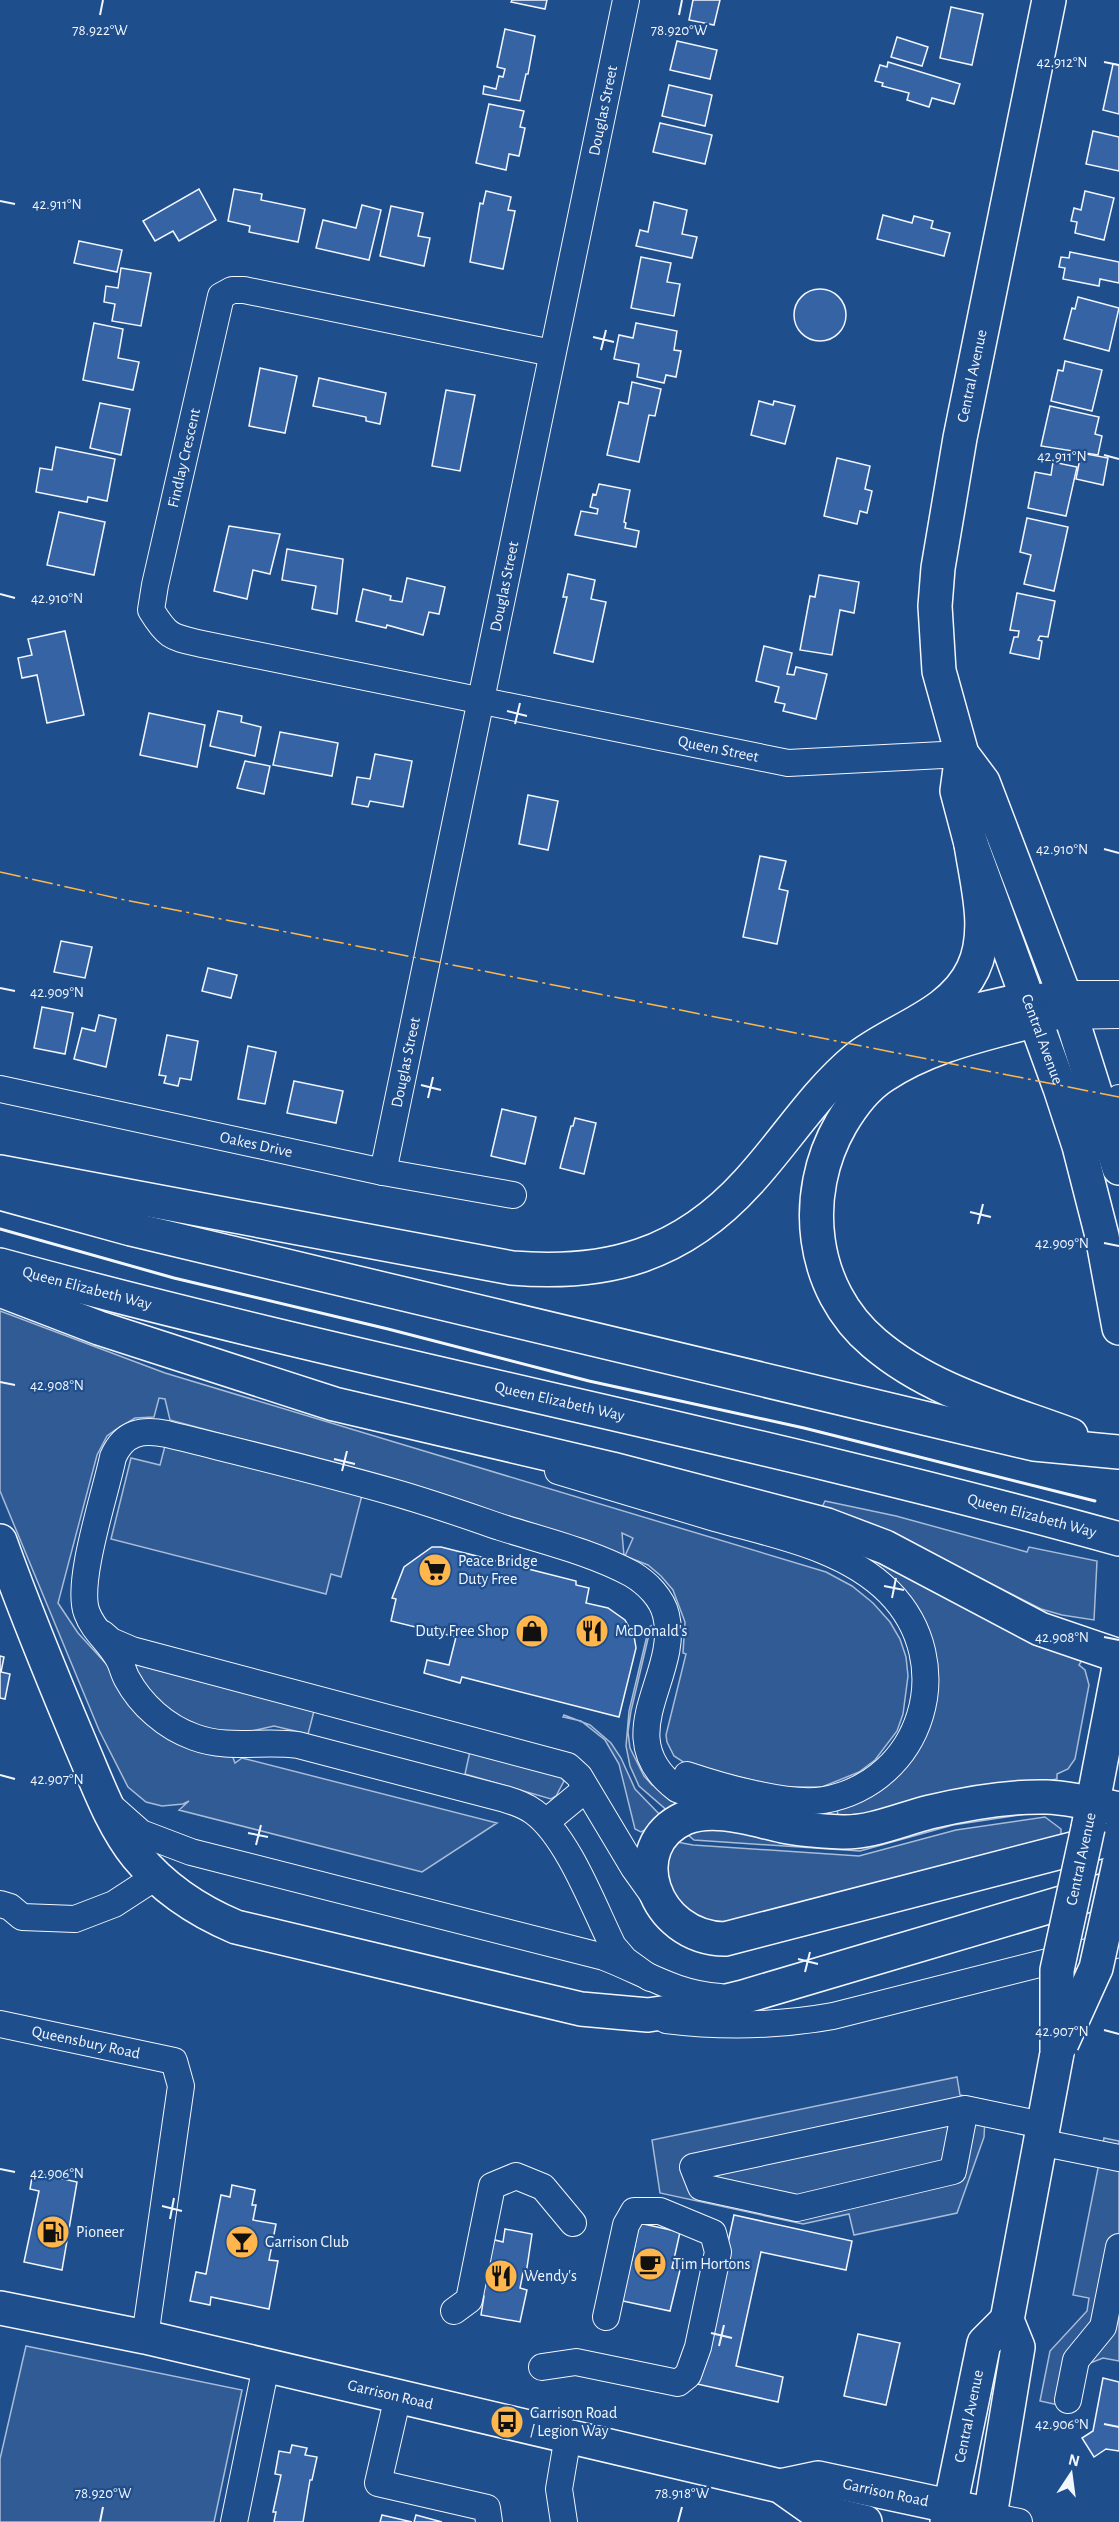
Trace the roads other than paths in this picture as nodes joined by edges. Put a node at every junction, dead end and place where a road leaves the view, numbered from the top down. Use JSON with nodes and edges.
{"nodes":[{"id":1,"x":626,"y":0,"type":"edge"},
{"id":2,"x":1050,"y":0,"type":"edge"},
{"id":3,"x":552,"y":353,"type":"junction"},
{"id":4,"x":480,"y":701,"type":"junction"},
{"id":5,"x":962,"y":754,"type":"junction"},
{"id":6,"x":971,"y":844,"type":"junction"},
{"id":7,"x":1119,"y":994,"type":"edge"},
{"id":8,"x":1067,"y":1005,"type":"junction"},
{"id":9,"x":1031,"y":1010,"type":"junction"},
{"id":10,"x":1119,"y":1015,"type":"edge"},
{"id":11,"x":887,"y":1040,"type":"junction"},
{"id":12,"x":0,"y":1089,"type":"edge"},
{"id":13,"x":1119,"y":1098,"type":"edge"},
{"id":14,"x":1118,"y":1163,"type":"edge"},
{"id":15,"x":0,"y":1172,"type":"edge"},
{"id":16,"x":383,"y":1173,"type":"junction"},
{"id":17,"x":0,"y":1193,"type":"edge"},
{"id":18,"x":513,"y":1195,"type":"dead end"},
{"id":19,"x":0,"y":1265,"type":"edge"},
{"id":20,"x":0,"y":1290,"type":"edge"},
{"id":21,"x":1119,"y":1328,"type":"edge"},
{"id":22,"x":334,"y":1404,"type":"junction"},
{"id":23,"x":1116,"y":1462,"type":"edge"},
{"id":24,"x":1119,"y":1539,"type":"edge"},
{"id":25,"x":0,"y":1541,"type":"edge"},
{"id":26,"x":90,"y":1621,"type":"junction"},
{"id":27,"x":1112,"y":1662,"type":"edge"},
{"id":28,"x":646,"y":1745,"type":"junction"},
{"id":29,"x":586,"y":1789,"type":"junction"},
{"id":30,"x":100,"y":1791,"type":"junction"},
{"id":31,"x":1100,"y":1814,"type":"edge"},
{"id":32,"x":747,"y":1817,"type":"junction"},
{"id":33,"x":546,"y":1822,"type":"junction"},
{"id":34,"x":1119,"y":1837,"type":"edge"},
{"id":35,"x":1119,"y":1864,"type":"edge"},
{"id":36,"x":157,"y":1876,"type":"junction"},
{"id":37,"x":1119,"y":1886,"type":"edge"},
{"id":38,"x":663,"y":1908,"type":"junction"},
{"id":39,"x":15,"y":1909,"type":"edge"},
{"id":40,"x":1119,"y":1944,"type":"edge"},
{"id":41,"x":650,"y":1978,"type":"junction"},
{"id":42,"x":743,"y":1997,"type":"junction"},
{"id":43,"x":615,"y":2013,"type":"junction"},
{"id":44,"x":0,"y":2024,"type":"edge"},
{"id":45,"x":1057,"y":2053,"type":"junction"},
{"id":46,"x":965,"y":2109,"type":"junction"},
{"id":47,"x":1041,"y":2134,"type":"junction"},
{"id":48,"x":1119,"y":2158,"type":"edge"},
{"id":49,"x":573,"y":2223,"type":"dead end"},
{"id":50,"x":1119,"y":2247,"type":"edge"},
{"id":51,"x":0,"y":2308,"type":"edge"},
{"id":52,"x":454,"y":2311,"type":"dead end"},
{"id":53,"x":606,"y":2317,"type":"dead end"},
{"id":54,"x":1007,"y":2320,"type":"junction"},
{"id":55,"x":145,"y":2337,"type":"junction"},
{"id":56,"x":266,"y":2366,"type":"junction"},
{"id":57,"x":542,"y":2367,"type":"dead end"},
{"id":58,"x":398,"y":2396,"type":"junction"},
{"id":59,"x":1068,"y":2400,"type":"dead end"},
{"id":60,"x":568,"y":2436,"type":"junction"},
{"id":61,"x":780,"y":2486,"type":"junction"},
{"id":62,"x":948,"y":2514,"type":"edge"},
{"id":63,"x":999,"y":2520,"type":"edge"},
{"id":64,"x":234,"y":2522,"type":"edge"},
{"id":65,"x":489,"y":2522,"type":"edge"},
{"id":66,"x":564,"y":2522,"type":"edge"},
{"id":67,"x":865,"y":2522,"type":"edge"}],
"edges":[{"from":1,"to":3,"type":"street","name":"Douglas Street"},
{"from":2,"to":5,"type":"main road","name":"Central Avenue"},
{"from":3,"to":4,"type":"street","name":"Douglas Street"},
{"from":3,"to":4,"type":"street","name":"Findlay Crescent"},
{"from":4,"to":5,"type":"street","name":"Queen Street"},
{"from":4,"to":16,"type":"street","name":"Douglas Street"},
{"from":5,"to":6,"type":"main road","name":"Central Avenue"},
{"from":5,"to":8,"type":"main road","name":"Central Avenue"},
{"from":6,"to":9,"type":"main road","name":"Central Avenue"},
{"from":6,"to":11,"type":"main road"},
{"from":7,"to":8,"type":"street"},
{"from":8,"to":9,"type":"street"},
{"from":8,"to":10,"type":"street"},
{"from":8,"to":14,"type":"main road","name":"Central Avenue"},
{"from":9,"to":11,"type":"main road"},
{"from":9,"to":21,"type":"main road","name":"Central Avenue"},
{"from":9,"to":23,"type":"main road"},
{"from":11,"to":15,"type":"main road"},
{"from":12,"to":16,"type":"street","name":"Oakes Drive"},
{"from":13,"to":14,"type":"street"},
{"from":16,"to":18,"type":"street","name":"Oakes Drive"},
{"from":17,"to":23,"type":"main road"},
{"from":19,"to":24,"type":"main road","name":"Queen Elizabeth Way"},
{"from":20,"to":22,"type":"main road"},
{"from":22,"to":27,"type":"main road"},
{"from":22,"to":28,"type":"street"},
{"from":25,"to":30,"type":"main road"},
{"from":26,"to":28,"type":"street"},
{"from":26,"to":29,"type":"street"},
{"from":26,"to":33,"type":"street"},
{"from":27,"to":31,"type":"main road","name":"Central Avenue"},
{"from":28,"to":32,"type":"street"},
{"from":29,"to":33,"type":"street"},
{"from":29,"to":38,"type":"street"},
{"from":30,"to":36,"type":"main road"},
{"from":30,"to":41,"type":"street"},
{"from":31,"to":32,"type":"main road"},
{"from":31,"to":45,"type":"main road","name":"Central Avenue","bridge":true},
{"from":32,"to":38,"type":"main road"},
{"from":33,"to":41,"type":"street"},
{"from":34,"to":38,"type":"main road"},
{"from":35,"to":45,"type":"main road","name":"Central Avenue","bridge":true},
{"from":36,"to":39,"type":"street"},
{"from":36,"to":43,"type":"main road"},
{"from":37,"to":42,"type":"main road"},
{"from":40,"to":43,"type":"street"},
{"from":41,"to":42,"type":"street"},
{"from":42,"to":43,"type":"main road"},
{"from":44,"to":55,"type":"street","name":"Queensbury Road"},
{"from":45,"to":47,"type":"main road","name":"Central Avenue"},
{"from":46,"to":46,"type":"street"},
{"from":46,"to":47,"type":"street"},
{"from":47,"to":48,"type":"street"},
{"from":47,"to":54,"type":"main road","name":"Central Avenue"},
{"from":49,"to":52,"type":"street"},
{"from":50,"to":59,"type":"street"},
{"from":51,"to":55,"type":"main road","name":"Garrison Road"},
{"from":53,"to":57,"type":"street"},
{"from":54,"to":62,"type":"main road","name":"Central Avenue"},
{"from":54,"to":63,"type":"main road"},
{"from":55,"to":56,"type":"main road","name":"Garrison Road"},
{"from":56,"to":58,"type":"main road","name":"Garrison Road"},
{"from":56,"to":64,"type":"street"},
{"from":58,"to":60,"type":"main road","name":"Garrison Road"},
{"from":58,"to":65,"type":"street"},
{"from":60,"to":61,"type":"main road","name":"Garrison Road"},
{"from":60,"to":66,"type":"street"},
{"from":61,"to":62,"type":"main road","name":"Garrison Road"},
{"from":61,"to":67,"type":"main road","name":"Garrison Road"},
{"from":62,"to":63,"type":"main road","name":"Garrison Road"}]}
